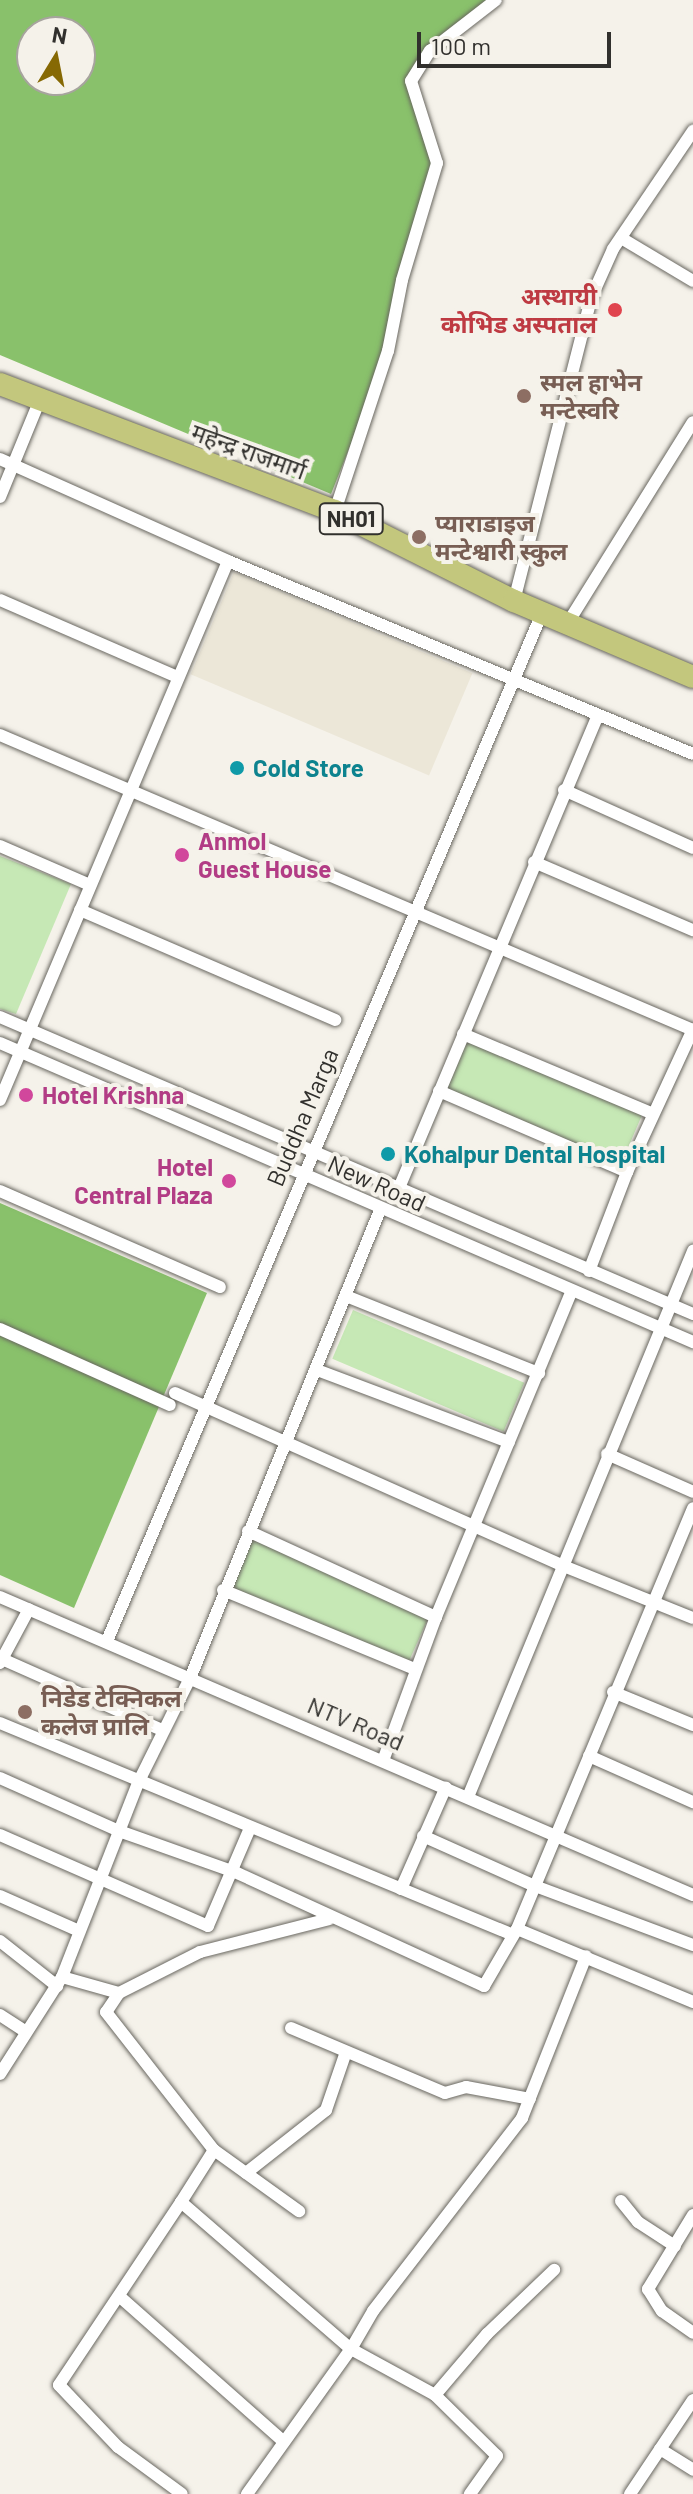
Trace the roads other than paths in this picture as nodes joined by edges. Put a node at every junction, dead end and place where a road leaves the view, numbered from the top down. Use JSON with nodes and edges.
{"nodes":[{"id":1,"x":496,"y":0,"type":"edge"},
{"id":2,"x":693,"y":131,"type":"edge"},
{"id":3,"x":621,"y":238,"type":"junction"},
{"id":4,"x":693,"y":281,"type":"edge"},
{"id":5,"x":0,"y":384,"type":"edge"},
{"id":6,"x":39,"y":402,"type":"junction"},
{"id":7,"x":693,"y":422,"type":"edge"},
{"id":8,"x":0,"y":459,"type":"edge"},
{"id":9,"x":14,"y":465,"type":"junction"},
{"id":10,"x":0,"y":497,"type":"edge"},
{"id":11,"x":335,"y":511,"type":"junction"},
{"id":12,"x":228,"y":561,"type":"junction"},
{"id":13,"x":0,"y":600,"type":"edge"},
{"id":14,"x":514,"y":601,"type":"junction"},
{"id":15,"x":542,"y":613,"type":"junction"},
{"id":16,"x":569,"y":621,"type":"junction"},
{"id":17,"x":177,"y":677,"type":"junction"},
{"id":18,"x":693,"y":677,"type":"edge"},
{"id":19,"x":514,"y":678,"type":"junction"},
{"id":20,"x":598,"y":715,"type":"junction"},
{"id":21,"x":0,"y":735,"type":"edge"},
{"id":22,"x":693,"y":754,"type":"edge"},
{"id":23,"x":130,"y":789,"type":"junction"},
{"id":24,"x":564,"y":790,"type":"junction"},
{"id":25,"x":0,"y":846,"type":"edge"},
{"id":26,"x":693,"y":848,"type":"edge"},
{"id":27,"x":534,"y":862,"type":"junction"},
{"id":28,"x":90,"y":885,"type":"junction"},
{"id":29,"x":80,"y":910,"type":"junction"},
{"id":30,"x":413,"y":912,"type":"junction"},
{"id":31,"x":693,"y":930,"type":"edge"},
{"id":32,"x":498,"y":948,"type":"junction"},
{"id":33,"x":0,"y":1017,"type":"edge"},
{"id":34,"x":335,"y":1020,"type":"dead end"},
{"id":35,"x":30,"y":1030,"type":"junction"},
{"id":36,"x":693,"y":1030,"type":"edge"},
{"id":37,"x":463,"y":1034,"type":"junction"},
{"id":38,"x":0,"y":1043,"type":"edge"},
{"id":39,"x":20,"y":1051,"type":"junction"},
{"id":40,"x":439,"y":1091,"type":"junction"},
{"id":41,"x":0,"y":1100,"type":"edge"},
{"id":42,"x":653,"y":1114,"type":"junction"},
{"id":43,"x":312,"y":1151,"type":"junction"},
{"id":44,"x":627,"y":1172,"type":"junction"},
{"id":45,"x":301,"y":1174,"type":"junction"},
{"id":46,"x":399,"y":1188,"type":"junction"},
{"id":47,"x":0,"y":1191,"type":"edge"},
{"id":48,"x":380,"y":1210,"type":"junction"},
{"id":49,"x":693,"y":1251,"type":"edge"},
{"id":50,"x":589,"y":1271,"type":"junction"},
{"id":51,"x":220,"y":1287,"type":"dead end"},
{"id":52,"x":572,"y":1291,"type":"junction"},
{"id":53,"x":346,"y":1296,"type":"junction"},
{"id":54,"x":670,"y":1305,"type":"junction"},
{"id":55,"x":693,"y":1314,"type":"edge"},
{"id":56,"x":0,"y":1329,"type":"edge"},
{"id":57,"x":661,"y":1329,"type":"junction"},
{"id":58,"x":693,"y":1342,"type":"edge"},
{"id":59,"x":317,"y":1370,"type":"junction"},
{"id":60,"x":539,"y":1373,"type":"junction"},
{"id":61,"x":203,"y":1404,"type":"junction"},
{"id":62,"x":283,"y":1439,"type":"junction"},
{"id":63,"x":509,"y":1442,"type":"junction"},
{"id":64,"x":607,"y":1454,"type":"junction"},
{"id":65,"x":693,"y":1492,"type":"edge"},
{"id":66,"x":693,"y":1508,"type":"edge"},
{"id":67,"x":476,"y":1528,"type":"junction"},
{"id":68,"x":248,"y":1531,"type":"junction"},
{"id":69,"x":561,"y":1565,"type":"junction"},
{"id":70,"x":223,"y":1590,"type":"junction"},
{"id":71,"x":0,"y":1597,"type":"edge"},
{"id":72,"x":652,"y":1601,"type":"junction"},
{"id":73,"x":29,"y":1609,"type":"junction"},
{"id":74,"x":436,"y":1617,"type":"junction"},
{"id":75,"x":693,"y":1618,"type":"edge"},
{"id":76,"x":107,"y":1641,"type":"junction"},
{"id":77,"x":1,"y":1661,"type":"edge"},
{"id":78,"x":415,"y":1669,"type":"junction"},
{"id":79,"x":191,"y":1676,"type":"junction"},
{"id":80,"x":613,"y":1692,"type":"junction"},
{"id":81,"x":0,"y":1723,"type":"edge"},
{"id":82,"x":693,"y":1725,"type":"edge"},
{"id":83,"x":162,"y":1730,"type":"junction"},
{"id":84,"x":589,"y":1756,"type":"junction"},
{"id":85,"x":384,"y":1758,"type":"junction"},
{"id":86,"x":0,"y":1778,"type":"edge"},
{"id":87,"x":138,"y":1783,"type":"junction"},
{"id":88,"x":446,"y":1787,"type":"junction"},
{"id":89,"x":468,"y":1797,"type":"junction"},
{"id":90,"x":693,"y":1802,"type":"edge"},
{"id":91,"x":250,"y":1828,"type":"junction"},
{"id":92,"x":119,"y":1831,"type":"junction"},
{"id":93,"x":0,"y":1835,"type":"edge"},
{"id":94,"x":423,"y":1836,"type":"junction"},
{"id":95,"x":558,"y":1836,"type":"junction"},
{"id":96,"x":235,"y":1872,"type":"junction"},
{"id":97,"x":100,"y":1879,"type":"junction"},
{"id":98,"x":535,"y":1886,"type":"junction"},
{"id":99,"x":401,"y":1889,"type":"junction"},
{"id":100,"x":693,"y":1895,"type":"edge"},
{"id":101,"x":0,"y":1896,"type":"edge"},
{"id":102,"x":329,"y":1919,"type":"junction"},
{"id":103,"x":208,"y":1926,"type":"junction"},
{"id":104,"x":79,"y":1931,"type":"junction"},
{"id":105,"x":514,"y":1932,"type":"junction"},
{"id":106,"x":0,"y":1941,"type":"edge"},
{"id":107,"x":693,"y":1945,"type":"edge"},
{"id":108,"x":200,"y":1952,"type":"junction"},
{"id":109,"x":586,"y":1956,"type":"junction"},
{"id":110,"x":60,"y":1982,"type":"junction"},
{"id":111,"x":119,"y":1993,"type":"junction"},
{"id":112,"x":693,"y":2002,"type":"edge"},
{"id":113,"x":0,"y":2015,"type":"edge"},
{"id":114,"x":291,"y":2028,"type":"dead end"},
{"id":115,"x":26,"y":2032,"type":"junction"},
{"id":116,"x":346,"y":2052,"type":"junction"},
{"id":117,"x":0,"y":2074,"type":"edge"},
{"id":118,"x":530,"y":2099,"type":"junction"},
{"id":119,"x":214,"y":2150,"type":"junction"},
{"id":120,"x":246,"y":2173,"type":"junction"},
{"id":121,"x":621,"y":2201,"type":"dead end"},
{"id":122,"x":181,"y":2202,"type":"junction"},
{"id":123,"x":299,"y":2211,"type":"dead end"},
{"id":124,"x":693,"y":2215,"type":"edge"},
{"id":125,"x":675,"y":2246,"type":"junction"},
{"id":126,"x":554,"y":2270,"type":"dead end"},
{"id":127,"x":119,"y":2296,"type":"junction"},
{"id":128,"x":693,"y":2333,"type":"edge"},
{"id":129,"x":351,"y":2349,"type":"junction"},
{"id":130,"x":435,"y":2395,"type":"junction"},
{"id":131,"x":693,"y":2400,"type":"edge"},
{"id":132,"x":284,"y":2442,"type":"junction"},
{"id":133,"x":660,"y":2449,"type":"junction"},
{"id":134,"x":693,"y":2470,"type":"edge"},
{"id":135,"x":182,"y":2494,"type":"edge"},
{"id":136,"x":247,"y":2494,"type":"edge"},
{"id":137,"x":470,"y":2494,"type":"edge"},
{"id":138,"x":630,"y":2494,"type":"edge"}],
"edges":[{"from":1,"to":11,"type":"street"},
{"from":2,"to":3,"type":"street"},
{"from":3,"to":4,"type":"street"},
{"from":3,"to":14,"type":"street"},
{"from":5,"to":6,"type":"highway","name":"महेन्द्र राजमार्ग","number":"NH01"},
{"from":6,"to":9,"type":"street"},
{"from":6,"to":11,"type":"highway","name":"महेन्द्र राजमार्ग","number":"NH01"},
{"from":7,"to":16,"type":"street"},
{"from":8,"to":9,"type":"street"},
{"from":9,"to":10,"type":"street"},
{"from":9,"to":12,"type":"street"},
{"from":11,"to":14,"type":"highway","name":"महेन्द्र राजमार्ग","number":"NH01"},
{"from":12,"to":17,"type":"street"},
{"from":12,"to":19,"type":"street"},
{"from":13,"to":17,"type":"street"},
{"from":14,"to":15,"type":"highway","name":"महेन्द्र राजमार्ग","number":"NH01"},
{"from":15,"to":16,"type":"highway","name":"महेन्द्र राजमार्ग","number":"NH01"},
{"from":15,"to":19,"type":"street","name":"Buddha Marga"},
{"from":16,"to":18,"type":"highway","name":"महेन्द्र राजमार्ग","number":"NH01"},
{"from":17,"to":23,"type":"street"},
{"from":19,"to":20,"type":"street"},
{"from":19,"to":30,"type":"street","name":"Buddha Marga"},
{"from":20,"to":22,"type":"street"},
{"from":20,"to":24,"type":"street"},
{"from":21,"to":23,"type":"street"},
{"from":23,"to":28,"type":"street"},
{"from":23,"to":30,"type":"street"},
{"from":24,"to":26,"type":"street"},
{"from":24,"to":27,"type":"street"},
{"from":25,"to":28,"type":"street"},
{"from":27,"to":31,"type":"street"},
{"from":27,"to":32,"type":"street"},
{"from":28,"to":29,"type":"street"},
{"from":29,"to":34,"type":"street"},
{"from":29,"to":35,"type":"street"},
{"from":30,"to":32,"type":"street"},
{"from":30,"to":43,"type":"street","name":"Buddha Marga"},
{"from":32,"to":36,"type":"street"},
{"from":32,"to":37,"type":"street"},
{"from":33,"to":35,"type":"street","name":"New Road"},
{"from":35,"to":39,"type":"street"},
{"from":35,"to":43,"type":"street","name":"New Road"},
{"from":36,"to":42,"type":"street"},
{"from":37,"to":40,"type":"street"},
{"from":37,"to":42,"type":"street"},
{"from":38,"to":39,"type":"street","name":"New Road"},
{"from":39,"to":41,"type":"street"},
{"from":39,"to":45,"type":"street","name":"New Road"},
{"from":40,"to":44,"type":"street"},
{"from":40,"to":46,"type":"street"},
{"from":42,"to":44,"type":"street"},
{"from":43,"to":45,"type":"street","name":"Buddha Marga"},
{"from":43,"to":46,"type":"street","name":"New Road"},
{"from":44,"to":50,"type":"street"},
{"from":45,"to":48,"type":"street","name":"New Road"},
{"from":45,"to":61,"type":"street","name":"Buddha Marga"},
{"from":46,"to":50,"type":"street","name":"New Road"},
{"from":47,"to":51,"type":"street"},
{"from":48,"to":52,"type":"street","name":"New Road"},
{"from":48,"to":53,"type":"street"},
{"from":49,"to":54,"type":"street"},
{"from":50,"to":54,"type":"street","name":"New Road"},
{"from":52,"to":57,"type":"street","name":"New Road"},
{"from":52,"to":60,"type":"street"},
{"from":53,"to":59,"type":"street"},
{"from":53,"to":60,"type":"street"},
{"from":54,"to":55,"type":"street","name":"New Road"},
{"from":54,"to":57,"type":"street"},
{"from":56,"to":61,"type":"street"},
{"from":57,"to":58,"type":"street","name":"New Road"},
{"from":57,"to":64,"type":"street"},
{"from":59,"to":62,"type":"street"},
{"from":59,"to":63,"type":"street"},
{"from":60,"to":63,"type":"street"},
{"from":61,"to":62,"type":"street"},
{"from":61,"to":76,"type":"street","name":"Buddha Marga"},
{"from":62,"to":67,"type":"street"},
{"from":62,"to":68,"type":"street"},
{"from":63,"to":67,"type":"street"},
{"from":64,"to":65,"type":"street"},
{"from":64,"to":69,"type":"street"},
{"from":66,"to":72,"type":"street"},
{"from":67,"to":69,"type":"street"},
{"from":67,"to":74,"type":"street"},
{"from":68,"to":70,"type":"street"},
{"from":68,"to":74,"type":"street"},
{"from":69,"to":72,"type":"street"},
{"from":69,"to":89,"type":"street"},
{"from":70,"to":78,"type":"street"},
{"from":70,"to":79,"type":"street"},
{"from":71,"to":73,"type":"street","name":"NTV Road"},
{"from":72,"to":75,"type":"street"},
{"from":72,"to":80,"type":"street"},
{"from":73,"to":76,"type":"street","name":"NTV Road"},
{"from":73,"to":77,"type":"street"},
{"from":74,"to":78,"type":"street"},
{"from":76,"to":79,"type":"street","name":"NTV Road"},
{"from":77,"to":83,"type":"street"},
{"from":78,"to":85,"type":"street"},
{"from":79,"to":83,"type":"street"},
{"from":79,"to":85,"type":"street","name":"NTV Road"},
{"from":80,"to":82,"type":"street"},
{"from":80,"to":84,"type":"street"},
{"from":81,"to":87,"type":"street"},
{"from":83,"to":87,"type":"street"},
{"from":84,"to":90,"type":"street"},
{"from":84,"to":95,"type":"street"},
{"from":85,"to":88,"type":"street","name":"NTV Road"},
{"from":86,"to":92,"type":"street"},
{"from":87,"to":91,"type":"street"},
{"from":87,"to":92,"type":"street"},
{"from":88,"to":89,"type":"street","name":"NTV Road"},
{"from":88,"to":94,"type":"street"},
{"from":89,"to":95,"type":"street","name":"NTV Road"},
{"from":91,"to":96,"type":"street"},
{"from":91,"to":99,"type":"street"},
{"from":92,"to":96,"type":"street"},
{"from":92,"to":97,"type":"street"},
{"from":93,"to":97,"type":"street"},
{"from":94,"to":98,"type":"street"},
{"from":94,"to":99,"type":"street"},
{"from":95,"to":98,"type":"street"},
{"from":95,"to":100,"type":"street","name":"NTV Road"},
{"from":96,"to":102,"type":"street"},
{"from":96,"to":103,"type":"street"},
{"from":97,"to":103,"type":"street"},
{"from":97,"to":104,"type":"street"},
{"from":98,"to":105,"type":"street"},
{"from":98,"to":107,"type":"street"},
{"from":99,"to":105,"type":"street"},
{"from":101,"to":104,"type":"street"},
{"from":102,"to":105,"type":"street"},
{"from":102,"to":108,"type":"street"},
{"from":103,"to":108,"type":"street"},
{"from":104,"to":110,"type":"street"},
{"from":105,"to":109,"type":"street"},
{"from":106,"to":110,"type":"street"},
{"from":108,"to":111,"type":"street"},
{"from":109,"to":112,"type":"street"},
{"from":109,"to":118,"type":"street"},
{"from":110,"to":111,"type":"street"},
{"from":110,"to":115,"type":"street"},
{"from":111,"to":119,"type":"street"},
{"from":113,"to":115,"type":"street"},
{"from":114,"to":116,"type":"street"},
{"from":115,"to":117,"type":"street"},
{"from":116,"to":118,"type":"street"},
{"from":116,"to":120,"type":"street"},
{"from":118,"to":129,"type":"street"},
{"from":119,"to":120,"type":"street"},
{"from":119,"to":122,"type":"street"},
{"from":120,"to":123,"type":"street"},
{"from":121,"to":125,"type":"street"},
{"from":122,"to":127,"type":"street"},
{"from":122,"to":129,"type":"street"},
{"from":124,"to":125,"type":"street"},
{"from":125,"to":128,"type":"street"},
{"from":126,"to":130,"type":"street"},
{"from":127,"to":132,"type":"street"},
{"from":127,"to":135,"type":"street"},
{"from":129,"to":130,"type":"street"},
{"from":129,"to":132,"type":"street"},
{"from":130,"to":137,"type":"street"},
{"from":131,"to":133,"type":"street"},
{"from":132,"to":136,"type":"street"},
{"from":133,"to":134,"type":"street"},
{"from":133,"to":138,"type":"street"}]}
